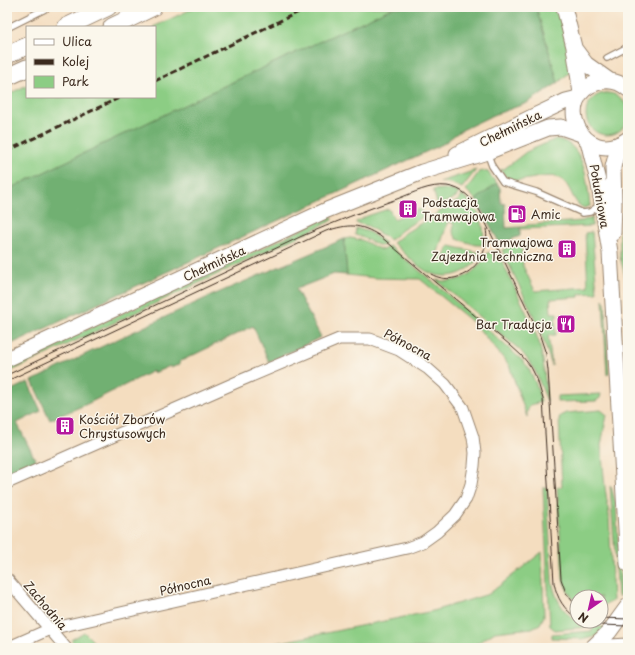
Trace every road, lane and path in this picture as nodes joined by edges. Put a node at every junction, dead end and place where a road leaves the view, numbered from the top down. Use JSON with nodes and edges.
{"nodes":[{"id":1,"x":49,"y":7,"type":"edge"},
{"id":2,"x":108,"y":7,"type":"edge"},
{"id":3,"x":153,"y":7,"type":"edge"},
{"id":4,"x":564,"y":7,"type":"edge"},
{"id":5,"x":68,"y":26,"type":"edge"},
{"id":6,"x":114,"y":26,"type":"edge"},
{"id":7,"x":7,"y":28,"type":"edge"},
{"id":8,"x":26,"y":46,"type":"edge"},
{"id":9,"x":574,"y":47,"type":"junction"},
{"id":10,"x":628,"y":47,"type":"edge"},
{"id":11,"x":7,"y":55,"type":"edge"},
{"id":12,"x":607,"y":58,"type":"dead end"},
{"id":13,"x":26,"y":68,"type":"edge"},
{"id":14,"x":7,"y":77,"type":"edge"},
{"id":15,"x":610,"y":81,"type":"junction"},
{"id":16,"x":627,"y":87,"type":"edge"},
{"id":17,"x":579,"y":95,"type":"junction"},
{"id":18,"x":585,"y":138,"type":"junction"},
{"id":19,"x":624,"y":142,"type":"edge"},
{"id":20,"x":487,"y":152,"type":"junction"},
{"id":21,"x":422,"y":172,"type":"junction"},
{"id":22,"x":602,"y":205,"type":"junction"},
{"id":23,"x":610,"y":252,"type":"junction"},
{"id":24,"x":7,"y":359,"type":"edge"},
{"id":25,"x":7,"y":483,"type":"edge"},
{"id":26,"x":628,"y":564,"type":"edge"},
{"id":27,"x":7,"y":579,"type":"edge"},
{"id":28,"x":628,"y":606,"type":"edge"},
{"id":29,"x":50,"y":629,"type":"junction"},
{"id":30,"x":628,"y":646,"type":"edge"},
{"id":31,"x":7,"y":648,"type":"edge"},
{"id":32,"x":66,"y":648,"type":"edge"},
{"id":33,"x":592,"y":648,"type":"edge"}],
"edges":[{"from":1,"to":7,"type":"lane"},
{"from":2,"to":5,"type":"main road"},
{"from":3,"to":6,"type":"main road"},
{"from":4,"to":9,"type":"main road"},
{"from":8,"to":11,"type":"main road"},
{"from":9,"to":15,"type":"main road"},
{"from":9,"to":17,"type":"main road"},
{"from":10,"to":12,"type":"lane"},
{"from":13,"to":14,"type":"main road"},
{"from":15,"to":16,"type":"main road"},
{"from":15,"to":17,"type":"main road","name":"Chełmińska"},
{"from":17,"to":18,"type":"main road","name":"Południowa"},
{"from":17,"to":21,"type":"main road","name":"Chełmińska"},
{"from":18,"to":19,"type":"main road","name":"Chełmińska"},
{"from":18,"to":20,"type":"main road","name":"Chełmińska"},
{"from":18,"to":22,"type":"main road","name":"Południowa"},
{"from":19,"to":23,"type":"main road","name":"Południowa"},
{"from":20,"to":21,"type":"main road","name":"Chełmińska"},
{"from":20,"to":22,"type":"lane"},
{"from":21,"to":24,"type":"main road","name":"Chełmińska"},
{"from":22,"to":23,"type":"main road","name":"Południowa"},
{"from":23,"to":26,"type":"main road","name":"Południowa"},
{"from":25,"to":29,"type":"street","name":"Północna"},
{"from":27,"to":29,"type":"street","name":"Zachodnia"},
{"from":28,"to":33,"type":"main road"},
{"from":29,"to":31,"type":"street","name":"Północna"},
{"from":29,"to":32,"type":"street","name":"Zachodnia"},
{"from":30,"to":33,"type":"main road"}]}
